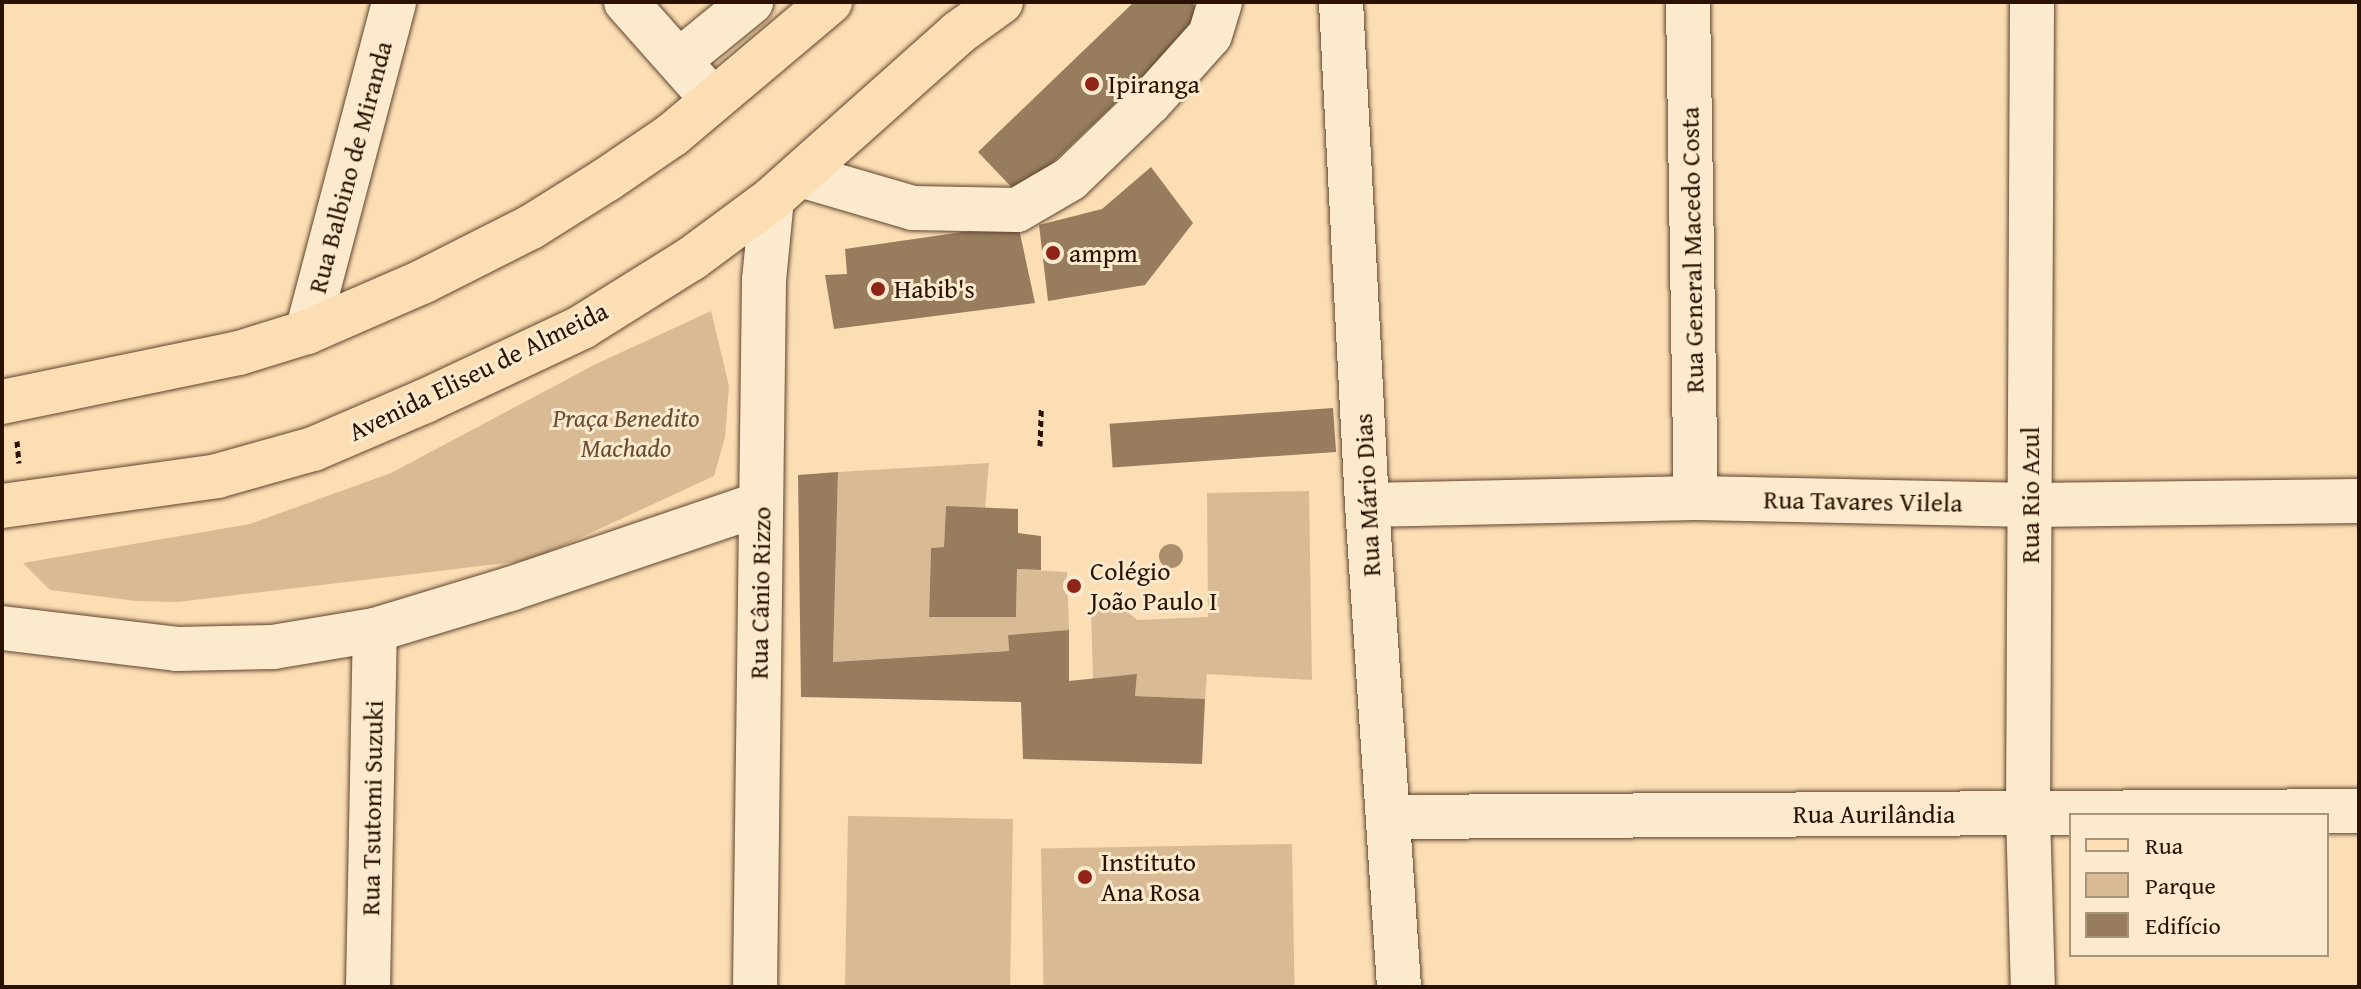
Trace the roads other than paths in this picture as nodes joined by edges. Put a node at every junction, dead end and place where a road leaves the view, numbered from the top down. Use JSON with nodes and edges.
{"nodes":[{"id":1,"x":394,"y":2,"type":"edge"},
{"id":2,"x":626,"y":2,"type":"edge"},
{"id":3,"x":751,"y":2,"type":"edge"},
{"id":4,"x":830,"y":2,"type":"edge"},
{"id":5,"x":1001,"y":2,"type":"edge"},
{"id":6,"x":1220,"y":2,"type":"edge"},
{"id":7,"x":1341,"y":2,"type":"edge"},
{"id":8,"x":1688,"y":2,"type":"edge"},
{"id":9,"x":2032,"y":2,"type":"edge"},
{"id":10,"x":680,"y":60,"type":"junction"},
{"id":11,"x":713,"y":100,"type":"junction"},
{"id":12,"x":786,"y":187,"type":"junction"},
{"id":13,"x":307,"y":332,"type":"junction"},
{"id":14,"x":2,"y":402,"type":"edge"},
{"id":15,"x":1696,"y":498,"type":"junction"},
{"id":16,"x":2359,"y":501,"type":"edge"},
{"id":17,"x":760,"y":504,"type":"junction"},
{"id":18,"x":1367,"y":505,"type":"junction"},
{"id":19,"x":2030,"y":505,"type":"junction"},
{"id":20,"x":2,"y":506,"type":"edge"},
{"id":21,"x":2,"y":628,"type":"edge"},
{"id":22,"x":375,"y":630,"type":"junction"},
{"id":23,"x":2359,"y":811,"type":"edge"},
{"id":24,"x":2028,"y":813,"type":"junction"},
{"id":25,"x":1389,"y":817,"type":"junction"},
{"id":26,"x":368,"y":987,"type":"edge"},
{"id":27,"x":755,"y":987,"type":"edge"},
{"id":28,"x":1399,"y":987,"type":"edge"},
{"id":29,"x":2033,"y":987,"type":"edge"}],
"edges":[{"from":1,"to":13,"type":"street","name":"Rua Balbino de Miranda"},
{"from":2,"to":10,"type":"street"},
{"from":3,"to":10,"type":"street"},
{"from":4,"to":11,"type":"main road"},
{"from":5,"to":12,"type":"main road","name":"Avenida Eliseu de Almeida"},
{"from":6,"to":12,"type":"street"},
{"from":7,"to":18,"type":"street","name":"Rua Mário Dias"},
{"from":8,"to":15,"type":"street","name":"Rua General Macedo Costa"},
{"from":9,"to":19,"type":"street","name":"Rua Rio Azul"},
{"from":10,"to":11,"type":"street"},
{"from":11,"to":13,"type":"main road"},
{"from":12,"to":17,"type":"street","name":"Rua Cânio Rizzo"},
{"from":12,"to":20,"type":"main road","name":"Avenida Eliseu de Almeida"},
{"from":13,"to":14,"type":"main road"},
{"from":15,"to":18,"type":"street","name":"Rua Tavares Vilela"},
{"from":15,"to":19,"type":"street","name":"Rua Tavares Vilela"},
{"from":16,"to":19,"type":"street","name":"Rua Tavares Vilela"},
{"from":17,"to":22,"type":"street"},
{"from":17,"to":27,"type":"street","name":"Rua Cânio Rizzo"},
{"from":18,"to":25,"type":"street","name":"Rua Mário Dias"},
{"from":19,"to":24,"type":"street","name":"Rua Rio Azul"},
{"from":21,"to":22,"type":"street"},
{"from":22,"to":26,"type":"street","name":"Rua Tsutomi Suzuki"},
{"from":23,"to":24,"type":"street","name":"Rua Aurilândia"},
{"from":24,"to":25,"type":"street","name":"Rua Aurilândia"},
{"from":24,"to":29,"type":"street","name":"Rua Rio Azul"},
{"from":25,"to":28,"type":"street","name":"Rua Mário Dias"}]}
